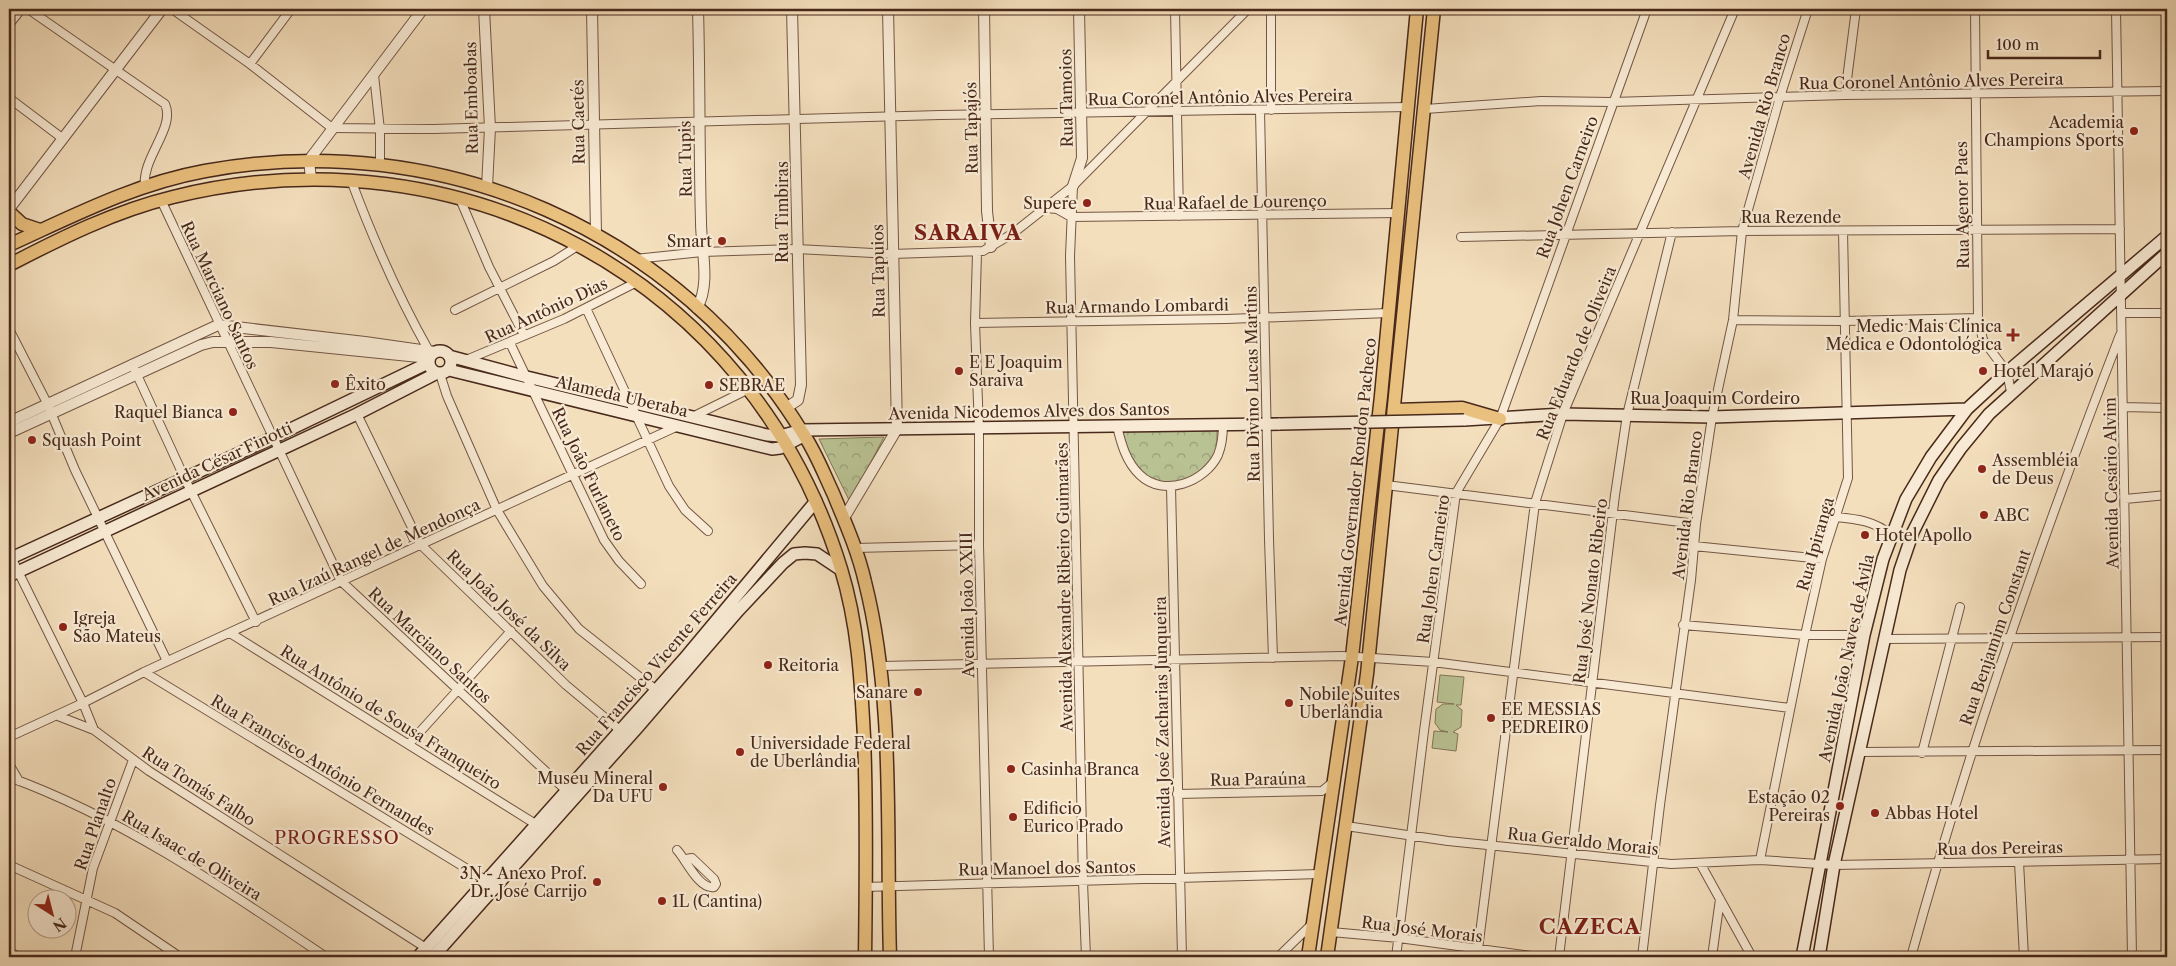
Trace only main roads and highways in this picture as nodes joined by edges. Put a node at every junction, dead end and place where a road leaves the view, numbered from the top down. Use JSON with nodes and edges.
{"nodes":[{"id":1,"x":1417,"y":9,"type":"edge"},
{"id":2,"x":1434,"y":9,"type":"edge"},
{"id":3,"x":9,"y":211,"type":"edge"},
{"id":4,"x":40,"y":230,"type":"junction"},
{"id":5,"x":2167,"y":236,"type":"edge"},
{"id":6,"x":9,"y":245,"type":"edge"},
{"id":7,"x":2167,"y":253,"type":"edge"},
{"id":8,"x":9,"y":265,"type":"edge"},
{"id":9,"x":430,"y":356,"type":"junction"},
{"id":10,"x":449,"y":356,"type":"junction"},
{"id":11,"x":442,"y":372,"type":"junction"},
{"id":12,"x":1967,"y":409,"type":"junction"},
{"id":13,"x":1395,"y":410,"type":"junction"},
{"id":14,"x":1500,"y":419,"type":"junction"},
{"id":15,"x":1280,"y":424,"type":"joint"},
{"id":16,"x":803,"y":433,"type":"junction"},
{"id":17,"x":783,"y":440,"type":"junction"},
{"id":18,"x":816,"y":501,"type":"junction"},
{"id":19,"x":10,"y":557,"type":"edge"},
{"id":20,"x":841,"y":570,"type":"junction"},
{"id":21,"x":14,"y":574,"type":"edge"},
{"id":22,"x":720,"y":624,"type":"junction"},
{"id":23,"x":571,"y":795,"type":"junction"},
{"id":24,"x":866,"y":851,"type":"junction"},
{"id":25,"x":887,"y":856,"type":"junction"},
{"id":26,"x":426,"y":954,"type":"edge"},
{"id":27,"x":865,"y":957,"type":"edge"},
{"id":28,"x":890,"y":957,"type":"edge"},
{"id":29,"x":1308,"y":957,"type":"edge"},
{"id":30,"x":1327,"y":957,"type":"edge"},
{"id":31,"x":1802,"y":957,"type":"edge"},
{"id":32,"x":1819,"y":957,"type":"edge"}],
"edges":[{"from":1,"to":29,"type":"main road","name":"Avenida Governador Rondon Pacheco"},
{"from":2,"to":13,"type":"main road","name":"Avenida Governador Rondon Pacheco"},
{"from":3,"to":4,"type":"main road"},
{"from":4,"to":6,"type":"main road"},
{"from":4,"to":16,"type":"main road"},
{"from":5,"to":12,"type":"main road","name":"Avenida João Naves de Ávila"},
{"from":7,"to":32,"type":"main road","name":"Avenida João Naves de Ávila"},
{"from":8,"to":17,"type":"main road"},
{"from":9,"to":10,"type":"main road","name":"Alameda Uberaba"},
{"from":9,"to":11,"type":"main road"},
{"from":9,"to":19,"type":"main road","name":"Avenida César Finotti"},
{"from":10,"to":11,"type":"main road"},
{"from":10,"to":17,"type":"main road","name":"Alameda Uberaba"},
{"from":11,"to":17,"type":"main road","name":"Alameda Uberaba"},
{"from":11,"to":21,"type":"main road","name":"Avenida César Finotti"},
{"from":12,"to":14,"type":"main road","name":"Rua Joaquim Cordeiro"},
{"from":12,"to":31,"type":"main road","name":"Avenida João Naves de Ávila"},
{"from":13,"to":14,"type":"main road"},
{"from":13,"to":30,"type":"main road","name":"Avenida Governador Rondon Pacheco"},
{"from":14,"to":15,"type":"main road","name":"Rua Joaquim Cordeiro","bridge":true},
{"from":15,"to":16,"type":"main road","name":"Avenida Nicodemos Alves dos Santos"},
{"from":16,"to":17,"type":"main road"},
{"from":16,"to":25,"type":"main road"},
{"from":17,"to":18,"type":"main road"},
{"from":18,"to":20,"type":"main road"},
{"from":18,"to":22,"type":"main road","name":"Rua Francisco Vicente Ferreira"},
{"from":20,"to":22,"type":"main road","name":"Rua Francisco Vicente Ferreira"},
{"from":20,"to":24,"type":"main road"},
{"from":22,"to":23,"type":"main road","name":"Rua Francisco Vicente Ferreira"},
{"from":22,"to":23,"type":"main road","name":"Rua Francisco Vicente Ferreira"},
{"from":23,"to":26,"type":"main road","name":"Rua Francisco Vicente Ferreira"},
{"from":23,"to":26,"type":"main road","name":"Rua Francisco Vicente Ferreira"},
{"from":24,"to":25,"type":"main road"},
{"from":24,"to":27,"type":"main road"},
{"from":25,"to":28,"type":"main road"}]}
